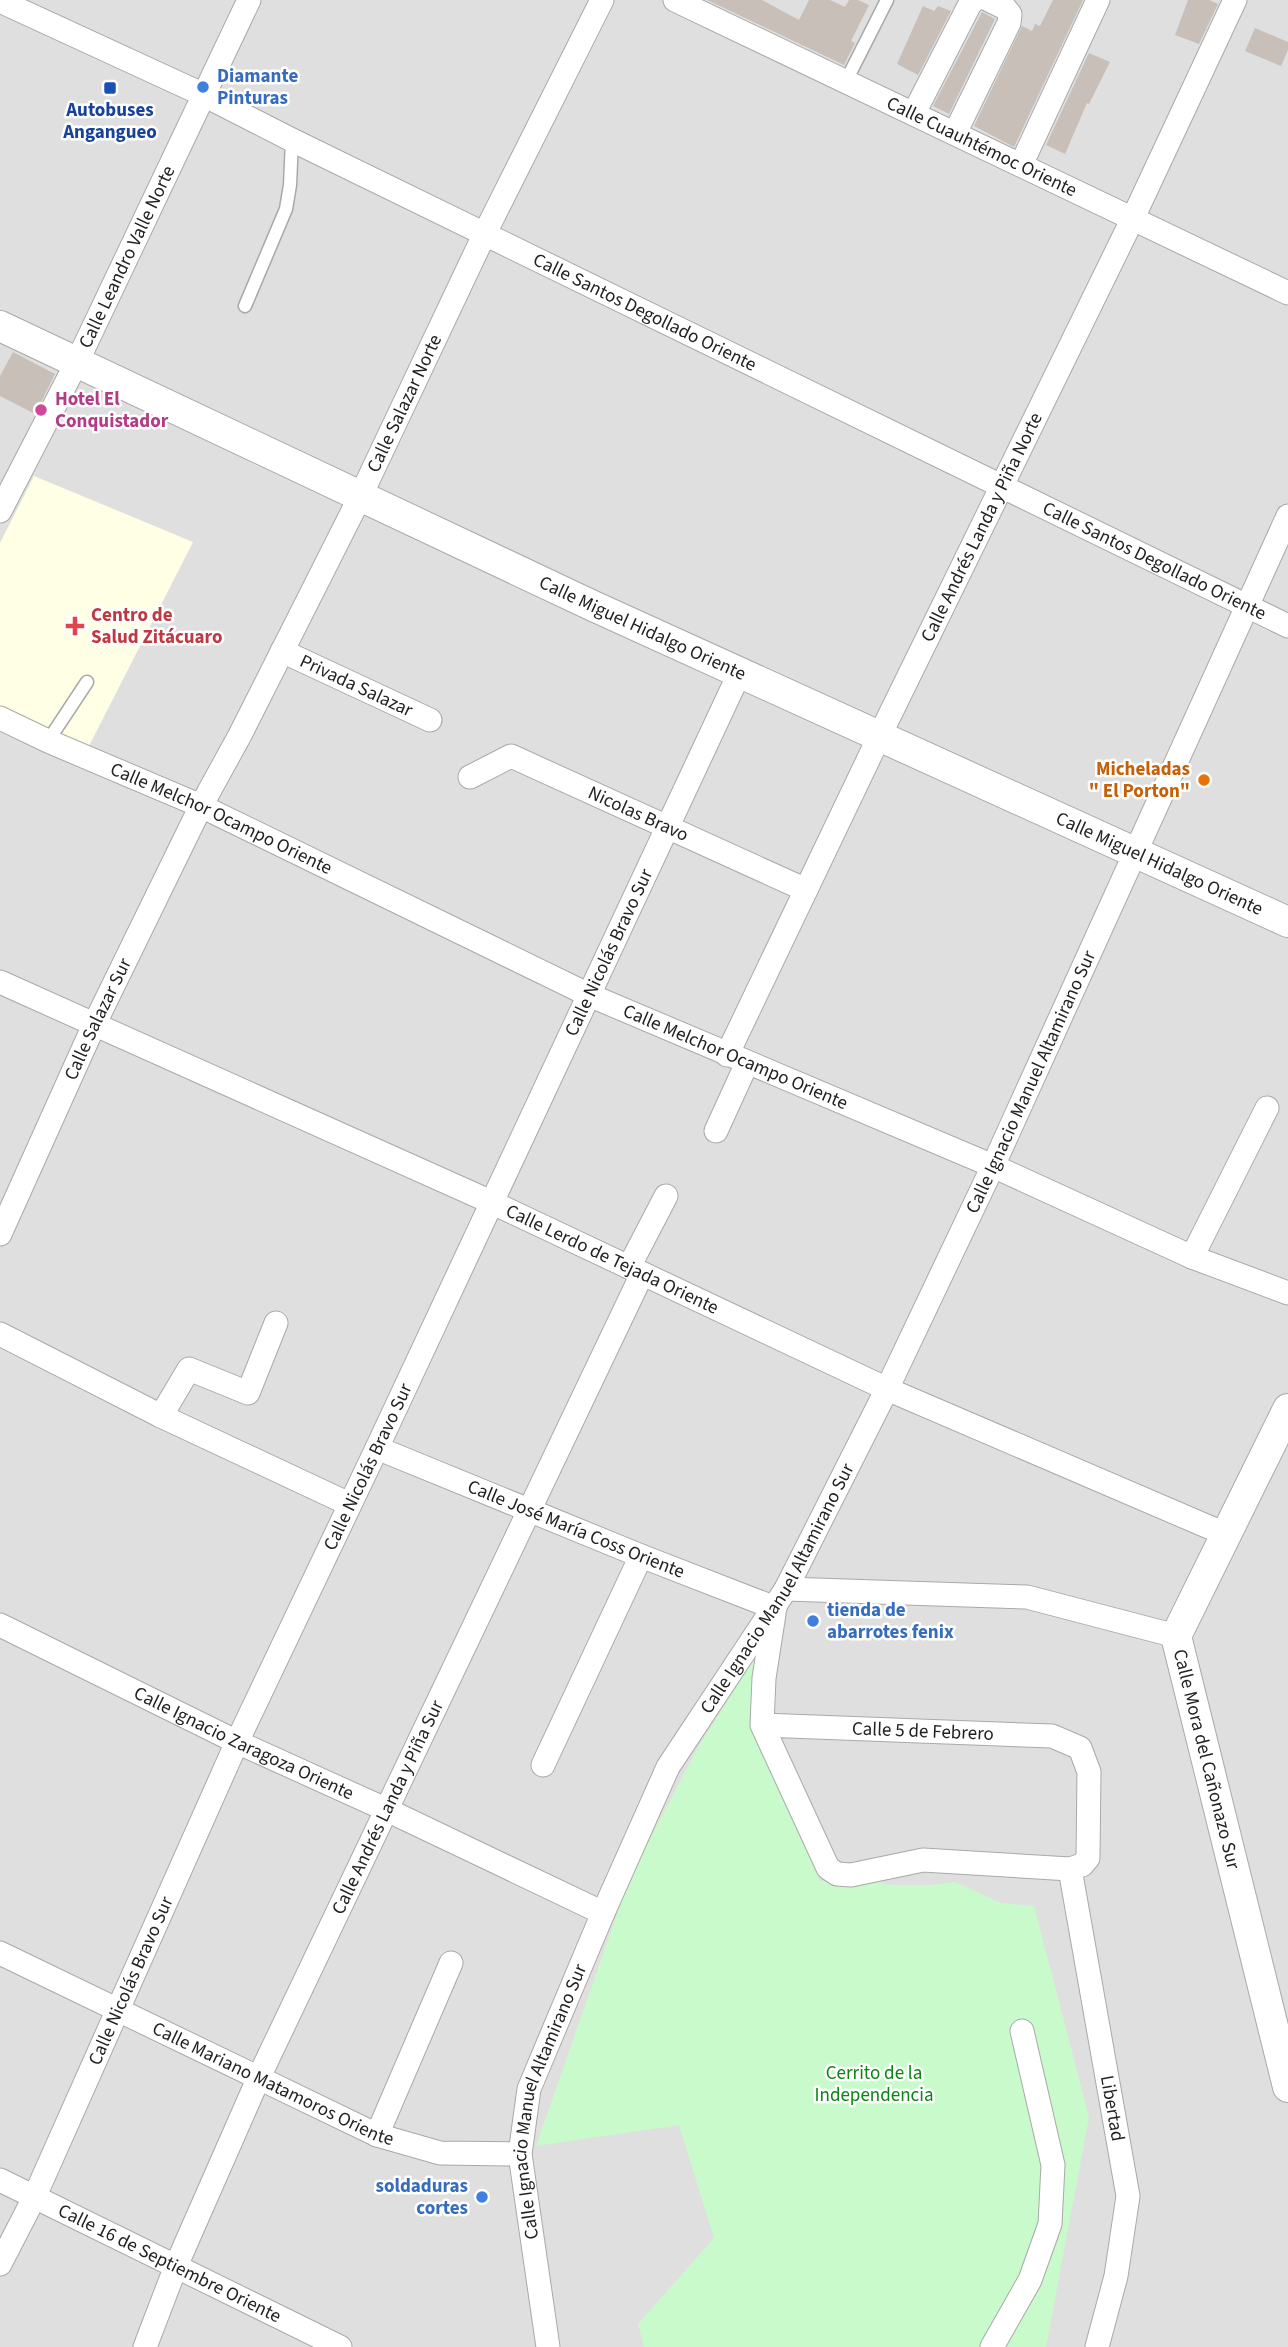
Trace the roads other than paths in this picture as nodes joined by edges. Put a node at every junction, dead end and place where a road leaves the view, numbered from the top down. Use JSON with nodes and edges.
{"nodes":[{"id":1,"x":249,"y":0,"type":"edge"},
{"id":2,"x":602,"y":0,"type":"edge"},
{"id":3,"x":675,"y":0,"type":"edge"},
{"id":4,"x":887,"y":0,"type":"edge"},
{"id":5,"x":974,"y":0,"type":"edge"},
{"id":6,"x":989,"y":0,"type":"edge"},
{"id":7,"x":1098,"y":0,"type":"edge"},
{"id":8,"x":1235,"y":0,"type":"edge"},
{"id":9,"x":0,"y":1,"type":"edge"},
{"id":10,"x":846,"y":81,"type":"junction"},
{"id":11,"x":204,"y":95,"type":"junction"},
{"id":12,"x":914,"y":113,"type":"junction"},
{"id":13,"x":956,"y":133,"type":"junction"},
{"id":14,"x":292,"y":140,"type":"junction"},
{"id":15,"x":1021,"y":165,"type":"junction"},
{"id":16,"x":1133,"y":218,"type":"junction"},
{"id":17,"x":485,"y":233,"type":"junction"},
{"id":18,"x":1288,"y":293,"type":"edge"},
{"id":19,"x":245,"y":306,"type":"dead end"},
{"id":20,"x":0,"y":326,"type":"edge"},
{"id":21,"x":77,"y":362,"type":"junction"},
{"id":22,"x":1002,"y":487,"type":"junction"},
{"id":23,"x":361,"y":495,"type":"junction"},
{"id":24,"x":0,"y":511,"type":"edge"},
{"id":25,"x":1288,"y":516,"type":"edge"},
{"id":26,"x":1248,"y":607,"type":"junction"},
{"id":27,"x":1288,"y":626,"type":"edge"},
{"id":28,"x":282,"y":651,"type":"junction"},
{"id":29,"x":740,"y":673,"type":"junction"},
{"id":30,"x":87,"y":682,"type":"dead end"},
{"id":31,"x":0,"y":718,"type":"edge"},
{"id":32,"x":430,"y":720,"type":"dead end"},
{"id":33,"x":880,"y":736,"type":"junction"},
{"id":34,"x":48,"y":741,"type":"junction"},
{"id":35,"x":470,"y":777,"type":"dead end"},
{"id":36,"x":201,"y":806,"type":"junction"},
{"id":37,"x":667,"y":827,"type":"junction"},
{"id":38,"x":1134,"y":852,"type":"junction"},
{"id":39,"x":806,"y":890,"type":"junction"},
{"id":40,"x":1288,"y":922,"type":"edge"},
{"id":41,"x":0,"y":982,"type":"edge"},
{"id":42,"x":589,"y":995,"type":"junction"},
{"id":43,"x":94,"y":1025,"type":"junction"},
{"id":44,"x":737,"y":1059,"type":"junction"},
{"id":45,"x":1267,"y":1108,"type":"dead end"},
{"id":46,"x":716,"y":1131,"type":"dead end"},
{"id":47,"x":993,"y":1166,"type":"junction"},
{"id":48,"x":666,"y":1196,"type":"dead end"},
{"id":49,"x":491,"y":1202,"type":"junction"},
{"id":50,"x":0,"y":1234,"type":"edge"},
{"id":51,"x":1192,"y":1257,"type":"junction"},
{"id":52,"x":635,"y":1271,"type":"junction"},
{"id":53,"x":1288,"y":1293,"type":"edge"},
{"id":54,"x":276,"y":1323,"type":"dead end"},
{"id":55,"x":0,"y":1334,"type":"edge"},
{"id":56,"x":887,"y":1389,"type":"junction"},
{"id":57,"x":1288,"y":1409,"type":"edge"},
{"id":58,"x":161,"y":1416,"type":"junction"},
{"id":59,"x":377,"y":1448,"type":"junction"},
{"id":60,"x":349,"y":1504,"type":"junction"},
{"id":61,"x":528,"y":1510,"type":"junction"},
{"id":62,"x":1225,"y":1534,"type":"junction"},
{"id":63,"x":640,"y":1556,"type":"junction"},
{"id":64,"x":780,"y":1598,"type":"junction"},
{"id":65,"x":0,"y":1625,"type":"edge"},
{"id":66,"x":1176,"y":1636,"type":"junction"},
{"id":67,"x":762,"y":1724,"type":"junction"},
{"id":68,"x":237,"y":1742,"type":"junction"},
{"id":69,"x":1080,"y":1748,"type":"joint"},
{"id":70,"x":543,"y":1765,"type":"dead end"},
{"id":71,"x":385,"y":1809,"type":"junction"},
{"id":72,"x":1079,"y":1863,"type":"junction"},
{"id":73,"x":603,"y":1913,"type":"junction"},
{"id":74,"x":0,"y":1953,"type":"edge"},
{"id":75,"x":451,"y":1963,"type":"dead end"},
{"id":76,"x":117,"y":2010,"type":"junction"},
{"id":77,"x":1022,"y":2031,"type":"dead end"},
{"id":78,"x":259,"y":2077,"type":"junction"},
{"id":79,"x":1288,"y":2087,"type":"edge"},
{"id":80,"x":377,"y":2135,"type":"junction"},
{"id":81,"x":520,"y":2154,"type":"junction"},
{"id":82,"x":0,"y":2180,"type":"edge"},
{"id":83,"x":34,"y":2198,"type":"junction"},
{"id":84,"x":0,"y":2264,"type":"edge"},
{"id":85,"x":176,"y":2266,"type":"junction"},
{"id":86,"x":331,"y":2345,"type":"edge"},
{"id":87,"x":1097,"y":2346,"type":"edge"},
{"id":88,"x":145,"y":2347,"type":"edge"},
{"id":89,"x":548,"y":2347,"type":"edge"},
{"id":90,"x":992,"y":2347,"type":"edge"}],
"edges":[{"from":1,"to":11,"type":"street","name":"Calle Leandro Valle Norte"},
{"from":2,"to":17,"type":"street","name":"Calle Salazar Norte"},
{"from":3,"to":10,"type":"street","name":"Calle Cuauhtémoc Oriente"},
{"from":4,"to":10,"type":"lane"},
{"from":5,"to":12,"type":"street"},
{"from":6,"to":13,"type":"street"},
{"from":7,"to":15,"type":"street"},
{"from":8,"to":16,"type":"street","name":"Calle Andrés Landa y Piña Norte"},
{"from":9,"to":11,"type":"street","name":"Calle Santos Degollado Oriente"},
{"from":10,"to":12,"type":"street","name":"Calle Cuauhtémoc Oriente"},
{"from":11,"to":14,"type":"street","name":"Calle Santos Degollado Oriente"},
{"from":11,"to":21,"type":"street","name":"Calle Leandro Valle Norte"},
{"from":12,"to":13,"type":"street","name":"Calle Cuauhtémoc Oriente"},
{"from":13,"to":15,"type":"street","name":"Calle Cuauhtémoc Oriente"},
{"from":14,"to":17,"type":"street","name":"Calle Santos Degollado Oriente"},
{"from":14,"to":19,"type":"lane"},
{"from":15,"to":16,"type":"street","name":"Calle Cuauhtémoc Oriente"},
{"from":16,"to":18,"type":"street","name":"Calle Cuauhtémoc Oriente"},
{"from":16,"to":22,"type":"street","name":"Calle Andrés Landa y Piña Norte"},
{"from":17,"to":22,"type":"street","name":"Calle Santos Degollado Oriente"},
{"from":17,"to":23,"type":"street","name":"Calle Salazar Norte"},
{"from":20,"to":21,"type":"street","name":"Calle Miguel Hidalgo Oriente"},
{"from":21,"to":23,"type":"street","name":"Calle Miguel Hidalgo Oriente"},
{"from":21,"to":24,"type":"street","name":"Calle Leandro Valle Norte"},
{"from":22,"to":26,"type":"street","name":"Calle Santos Degollado Oriente"},
{"from":22,"to":33,"type":"street","name":"Calle Andrés Landa y Piña Norte"},
{"from":23,"to":28,"type":"street","name":"Calle Salazar Norte"},
{"from":23,"to":29,"type":"street","name":"Calle Miguel Hidalgo Oriente"},
{"from":25,"to":26,"type":"street","name":"Calle Ignacio Manuel Altamirano Sur"},
{"from":26,"to":27,"type":"street","name":"Calle Santos Degollado Oriente"},
{"from":26,"to":38,"type":"street","name":"Calle Ignacio Manuel Altamirano Sur"},
{"from":28,"to":32,"type":"street","name":"Privada Salazar"},
{"from":28,"to":36,"type":"street","name":"Calle Salazar Norte"},
{"from":29,"to":33,"type":"street","name":"Calle Miguel Hidalgo Oriente"},
{"from":29,"to":37,"type":"street","name":"Calle Nicolás Bravo Sur"},
{"from":30,"to":34,"type":"lane"},
{"from":31,"to":34,"type":"street","name":"Calle Melchor Ocampo Oriente"},
{"from":33,"to":38,"type":"street","name":"Calle Miguel Hidalgo Oriente"},
{"from":33,"to":39,"type":"street","name":"Calle Andrés Landa y Piña Norte"},
{"from":34,"to":36,"type":"street","name":"Calle Melchor Ocampo Oriente"},
{"from":35,"to":37,"type":"street","name":"Nicolas Bravo"},
{"from":36,"to":42,"type":"street","name":"Calle Melchor Ocampo Oriente"},
{"from":36,"to":43,"type":"street","name":"Calle Salazar Sur"},
{"from":37,"to":39,"type":"street","name":"Nicolas Bravo"},
{"from":37,"to":42,"type":"street","name":"Calle Nicolás Bravo Sur"},
{"from":38,"to":40,"type":"street","name":"Calle Miguel Hidalgo Oriente"},
{"from":38,"to":47,"type":"street","name":"Calle Ignacio Manuel Altamirano Sur"},
{"from":39,"to":44,"type":"street","name":"Calle Andrés Landa y Piña Norte"},
{"from":41,"to":43,"type":"street","name":"Calle Lerdo de Tejada Oriente"},
{"from":42,"to":44,"type":"street","name":"Calle Melchor Ocampo Oriente"},
{"from":42,"to":49,"type":"street","name":"Calle Nicolás Bravo Sur"},
{"from":43,"to":49,"type":"street","name":"Calle Lerdo de Tejada Oriente"},
{"from":43,"to":50,"type":"street","name":"Calle Salazar Sur"},
{"from":44,"to":46,"type":"street","name":"Calle Andrés Landa y Piña Norte"},
{"from":44,"to":47,"type":"street","name":"Calle Melchor Ocampo Oriente"},
{"from":45,"to":51,"type":"street"},
{"from":47,"to":51,"type":"street","name":"Calle Melchor Ocampo Oriente"},
{"from":47,"to":56,"type":"street","name":"Calle Ignacio Manuel Altamirano Sur"},
{"from":48,"to":52,"type":"street","name":"Calle Andrés Landa y Piña Sur"},
{"from":49,"to":52,"type":"street","name":"Calle Lerdo de Tejada Oriente"},
{"from":49,"to":59,"type":"street","name":"Calle Nicolás Bravo Sur"},
{"from":51,"to":53,"type":"street","name":"Calle Melchor Ocampo Oriente"},
{"from":52,"to":56,"type":"street","name":"Calle Lerdo de Tejada Oriente"},
{"from":52,"to":61,"type":"street","name":"Calle Andrés Landa y Piña Sur"},
{"from":54,"to":58,"type":"street"},
{"from":55,"to":58,"type":"street"},
{"from":56,"to":62,"type":"street","name":"Calle Lerdo de Tejada Oriente"},
{"from":56,"to":64,"type":"street","name":"Calle Ignacio Manuel Altamirano Sur"},
{"from":57,"to":62,"type":"street","name":"Calle Mora del Cañonazo Sur"},
{"from":58,"to":60,"type":"street"},
{"from":59,"to":60,"type":"street","name":"Calle Nicolás Bravo Sur"},
{"from":59,"to":61,"type":"street","name":"Calle José María Coss Oriente"},
{"from":60,"to":68,"type":"street","name":"Calle Nicolás Bravo Sur"},
{"from":61,"to":63,"type":"street","name":"Calle José María Coss Oriente"},
{"from":61,"to":71,"type":"street","name":"Calle Andrés Landa y Piña Sur"},
{"from":62,"to":66,"type":"street","name":"Calle Mora del Cañonazo Sur"},
{"from":63,"to":64,"type":"street","name":"Calle José María Coss Oriente"},
{"from":63,"to":70,"type":"street"},
{"from":64,"to":66,"type":"street","name":"Calle José María Coss Oriente"},
{"from":64,"to":67,"type":"street"},
{"from":64,"to":73,"type":"street","name":"Calle Ignacio Manuel Altamirano Sur"},
{"from":65,"to":68,"type":"street","name":"Calle Ignacio Zaragoza Oriente"},
{"from":66,"to":79,"type":"street","name":"Calle Mora del Cañonazo Sur"},
{"from":67,"to":69,"type":"street","name":"Calle 5 de Febrero"},
{"from":67,"to":72,"type":"street"},
{"from":68,"to":71,"type":"street","name":"Calle Ignacio Zaragoza Oriente"},
{"from":68,"to":76,"type":"street","name":"Calle Nicolás Bravo Sur"},
{"from":69,"to":72,"type":"street","name":"Libertad"},
{"from":71,"to":73,"type":"street","name":"Calle Ignacio Zaragoza Oriente"},
{"from":71,"to":78,"type":"street","name":"Calle Andrés Landa y Piña Sur"},
{"from":72,"to":87,"type":"street","name":"Libertad"},
{"from":73,"to":81,"type":"street","name":"Calle Ignacio Manuel Altamirano Sur"},
{"from":74,"to":76,"type":"street","name":"Calle Mariano Matamoros Oriente"},
{"from":75,"to":80,"type":"street"},
{"from":76,"to":78,"type":"street","name":"Calle Mariano Matamoros Oriente"},
{"from":76,"to":83,"type":"street","name":"Calle Nicolás Bravo Sur"},
{"from":77,"to":90,"type":"street"},
{"from":78,"to":80,"type":"street","name":"Calle Mariano Matamoros Oriente"},
{"from":78,"to":85,"type":"street","name":"Calle Andrés Landa y Piña Sur"},
{"from":80,"to":81,"type":"street","name":"Calle Mariano Matamoros Oriente"},
{"from":81,"to":89,"type":"street","name":"Calle Ignacio Manuel Altamirano Sur"},
{"from":82,"to":83,"type":"street","name":"Calle 16 de Septiembre Oriente"},
{"from":83,"to":84,"type":"street","name":"Calle Nicolás Bravo Sur"},
{"from":83,"to":85,"type":"street","name":"Calle 16 de Septiembre Oriente"},
{"from":85,"to":86,"type":"street","name":"Calle 16 de Septiembre Oriente"},
{"from":85,"to":88,"type":"street","name":"Calle Andrés Landa y Piña Sur"}]}
